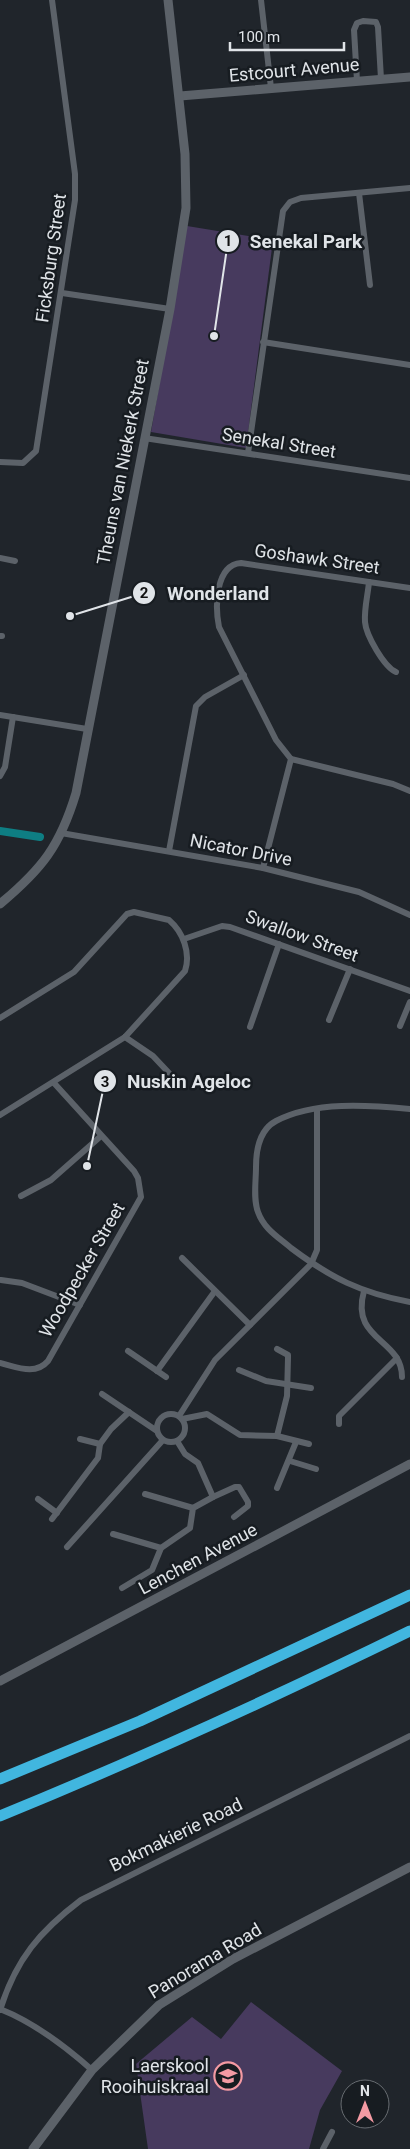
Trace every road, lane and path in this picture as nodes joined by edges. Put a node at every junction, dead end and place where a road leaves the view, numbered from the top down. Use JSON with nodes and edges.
{"nodes":[{"id":1,"x":52,"y":0,"type":"edge"},
{"id":2,"x":168,"y":0,"type":"edge"},
{"id":3,"x":261,"y":0,"type":"edge"},
{"id":4,"x":410,"y":77,"type":"edge"},
{"id":5,"x":381,"y":79,"type":"junction"},
{"id":6,"x":357,"y":81,"type":"junction"},
{"id":7,"x":271,"y":88,"type":"junction"},
{"id":8,"x":180,"y":96,"type":"junction"},
{"id":9,"x":410,"y":188,"type":"edge"},
{"id":10,"x":359,"y":193,"type":"junction"},
{"id":11,"x":370,"y":285,"type":"dead end"},
{"id":12,"x":62,"y":293,"type":"junction"},
{"id":13,"x":170,"y":310,"type":"junction"},
{"id":14,"x":263,"y":342,"type":"junction"},
{"id":15,"x":410,"y":365,"type":"edge"},
{"id":16,"x":144,"y":438,"type":"junction"},
{"id":17,"x":248,"y":453,"type":"junction"},
{"id":18,"x":2,"y":462,"type":"edge"},
{"id":19,"x":410,"y":478,"type":"edge"},
{"id":20,"x":0,"y":558,"type":"edge"},
{"id":21,"x":15,"y":561,"type":"dead end"},
{"id":22,"x":369,"y":582,"type":"junction"},
{"id":23,"x":410,"y":588,"type":"edge"},
{"id":24,"x":396,"y":672,"type":"dead end"},
{"id":25,"x":244,"y":676,"type":"junction"},
{"id":26,"x":0,"y":715,"type":"edge"},
{"id":27,"x":13,"y":717,"type":"junction"},
{"id":28,"x":87,"y":729,"type":"junction"},
{"id":29,"x":292,"y":759,"type":"junction"},
{"id":30,"x":0,"y":776,"type":"edge"},
{"id":31,"x":410,"y":791,"type":"edge"},
{"id":32,"x":61,"y":833,"type":"junction"},
{"id":33,"x":169,"y":851,"type":"junction"},
{"id":34,"x":263,"y":868,"type":"junction"},
{"id":35,"x":0,"y":904,"type":"edge"},
{"id":36,"x":410,"y":915,"type":"edge"},
{"id":37,"x":184,"y":939,"type":"junction"},
{"id":38,"x":279,"y":944,"type":"junction"},
{"id":39,"x":350,"y":969,"type":"junction"},
{"id":40,"x":410,"y":991,"type":"edge"},
{"id":41,"x":410,"y":1002,"type":"edge"},
{"id":42,"x":0,"y":1018,"type":"edge"},
{"id":43,"x":329,"y":1020,"type":"dead end"},
{"id":44,"x":400,"y":1026,"type":"dead end"},
{"id":45,"x":250,"y":1027,"type":"dead end"},
{"id":46,"x":125,"y":1037,"type":"junction"},
{"id":47,"x":169,"y":1073,"type":"dead end"},
{"id":48,"x":54,"y":1083,"type":"junction"},
{"id":49,"x":317,"y":1109,"type":"junction"},
{"id":50,"x":410,"y":1109,"type":"edge"},
{"id":51,"x":0,"y":1115,"type":"edge"},
{"id":52,"x":101,"y":1136,"type":"junction"},
{"id":53,"x":21,"y":1196,"type":"dead end"},
{"id":54,"x":317,"y":1250,"type":"junction"},
{"id":55,"x":300,"y":1254,"type":"junction"},
{"id":56,"x":182,"y":1258,"type":"dead end"},
{"id":57,"x":311,"y":1264,"type":"junction"},
{"id":58,"x":1,"y":1280,"type":"edge"},
{"id":59,"x":215,"y":1291,"type":"junction"},
{"id":60,"x":364,"y":1291,"type":"junction"},
{"id":61,"x":410,"y":1302,"type":"edge"},
{"id":62,"x":80,"y":1305,"type":"junction"},
{"id":63,"x":250,"y":1325,"type":"junction"},
{"id":64,"x":277,"y":1349,"type":"dead end"},
{"id":65,"x":128,"y":1351,"type":"dead end"},
{"id":66,"x":397,"y":1358,"type":"junction"},
{"id":67,"x":0,"y":1363,"type":"edge"},
{"id":68,"x":239,"y":1370,"type":"dead end"},
{"id":69,"x":157,"y":1371,"type":"junction"},
{"id":70,"x":402,"y":1376,"type":"dead end"},
{"id":71,"x":166,"y":1377,"type":"dead end"},
{"id":72,"x":286,"y":1384,"type":"junction"},
{"id":73,"x":311,"y":1388,"type":"dead end"},
{"id":74,"x":102,"y":1394,"type":"dead end"},
{"id":75,"x":129,"y":1412,"type":"junction"},
{"id":76,"x":181,"y":1418,"type":"junction"},
{"id":77,"x":339,"y":1424,"type":"dead end"},
{"id":78,"x":157,"y":1431,"type":"junction"},
{"id":79,"x":277,"y":1436,"type":"junction"},
{"id":80,"x":80,"y":1438,"type":"dead end"},
{"id":81,"x":163,"y":1440,"type":"junction"},
{"id":82,"x":177,"y":1441,"type":"junction"},
{"id":83,"x":296,"y":1442,"type":"junction"},
{"id":84,"x":100,"y":1444,"type":"junction"},
{"id":85,"x":309,"y":1444,"type":"dead end"},
{"id":86,"x":290,"y":1461,"type":"junction"},
{"id":87,"x":410,"y":1464,"type":"edge"},
{"id":88,"x":316,"y":1469,"type":"dead end"},
{"id":89,"x":277,"y":1488,"type":"dead end"},
{"id":90,"x":145,"y":1494,"type":"dead end"},
{"id":91,"x":213,"y":1497,"type":"junction"},
{"id":92,"x":38,"y":1499,"type":"dead end"},
{"id":93,"x":193,"y":1508,"type":"junction"},
{"id":94,"x":57,"y":1513,"type":"junction"},
{"id":95,"x":234,"y":1517,"type":"dead end"},
{"id":96,"x":52,"y":1519,"type":"dead end"},
{"id":97,"x":113,"y":1534,"type":"dead end"},
{"id":98,"x":68,"y":1547,"type":"dead end"},
{"id":99,"x":161,"y":1548,"type":"junction"},
{"id":100,"x":122,"y":1588,"type":"dead end"},
{"id":101,"x":410,"y":1595,"type":"edge"},
{"id":102,"x":410,"y":1631,"type":"edge"},
{"id":103,"x":0,"y":1681,"type":"edge"},
{"id":104,"x":410,"y":1736,"type":"edge"},
{"id":105,"x":0,"y":1779,"type":"edge"},
{"id":106,"x":0,"y":1816,"type":"edge"},
{"id":107,"x":410,"y":1867,"type":"edge"},
{"id":108,"x":0,"y":2010,"type":"edge"},
{"id":109,"x":92,"y":2070,"type":"junction"},
{"id":110,"x":332,"y":2132,"type":"dead end"},
{"id":111,"x":33,"y":2149,"type":"edge"},
{"id":112,"x":323,"y":2149,"type":"edge"}],
"edges":[{"from":1,"to":12,"type":"street","name":"Ficksburg Street"},
{"from":2,"to":8,"type":"street","name":"Theuns van Niekerk Street"},
{"from":3,"to":7,"type":"street"},
{"from":4,"to":5,"type":"street","name":"Estcourt Avenue"},
{"from":5,"to":6,"type":"street","name":"Estcourt Avenue"},
{"from":5,"to":6,"type":"street"},
{"from":6,"to":7,"type":"street","name":"Estcourt Avenue"},
{"from":7,"to":8,"type":"street","name":"Estcourt Avenue"},
{"from":8,"to":13,"type":"street","name":"Theuns van Niekerk Street"},
{"from":9,"to":10,"type":"street"},
{"from":10,"to":11,"type":"street"},
{"from":10,"to":14,"type":"street"},
{"from":12,"to":13,"type":"street"},
{"from":12,"to":18,"type":"street","name":"Ficksburg Street"},
{"from":13,"to":16,"type":"street","name":"Theuns van Niekerk Street"},
{"from":14,"to":15,"type":"street"},
{"from":14,"to":17,"type":"street"},
{"from":16,"to":17,"type":"street","name":"Senekal Street"},
{"from":16,"to":28,"type":"street","name":"Theuns van Niekerk Street"},
{"from":17,"to":19,"type":"street","name":"Senekal Street"},
{"from":20,"to":21,"type":"street"},
{"from":22,"to":23,"type":"street","name":"Goshawk Street"},
{"from":22,"to":24,"type":"street"},
{"from":22,"to":25,"type":"street","name":"Goshawk Street"},
{"from":25,"to":29,"type":"street"},
{"from":25,"to":33,"type":"street"},
{"from":26,"to":27,"type":"street"},
{"from":27,"to":28,"type":"street"},
{"from":27,"to":30,"type":"street"},
{"from":28,"to":32,"type":"street","name":"Theuns van Niekerk Street"},
{"from":29,"to":31,"type":"street"},
{"from":29,"to":34,"type":"street"},
{"from":32,"to":33,"type":"street","name":"Nicator Drive"},
{"from":32,"to":35,"type":"street","name":"Theuns van Niekerk Street"},
{"from":33,"to":34,"type":"street","name":"Nicator Drive"},
{"from":34,"to":36,"type":"street","name":"Nicator Drive"},
{"from":37,"to":38,"type":"street","name":"Swallow Street"},
{"from":37,"to":42,"type":"street"},
{"from":37,"to":46,"type":"street"},
{"from":38,"to":39,"type":"street","name":"Swallow Street"},
{"from":38,"to":45,"type":"street"},
{"from":39,"to":40,"type":"street","name":"Swallow Street"},
{"from":39,"to":43,"type":"street"},
{"from":41,"to":44,"type":"street"},
{"from":46,"to":47,"type":"street"},
{"from":46,"to":48,"type":"street"},
{"from":48,"to":51,"type":"street"},
{"from":48,"to":52,"type":"street","name":"Woodpecker Street"},
{"from":49,"to":50,"type":"street"},
{"from":49,"to":54,"type":"street"},
{"from":49,"to":55,"type":"street"},
{"from":52,"to":53,"type":"street"},
{"from":52,"to":62,"type":"street","name":"Woodpecker Street"},
{"from":54,"to":55,"type":"street"},
{"from":54,"to":57,"type":"street"},
{"from":55,"to":57,"type":"street"},
{"from":56,"to":59,"type":"street"},
{"from":57,"to":60,"type":"street"},
{"from":57,"to":63,"type":"street"},
{"from":58,"to":62,"type":"street"},
{"from":59,"to":63,"type":"street"},
{"from":59,"to":69,"type":"street"},
{"from":60,"to":61,"type":"street"},
{"from":60,"to":66,"type":"street"},
{"from":62,"to":67,"type":"street","name":"Woodpecker Street"},
{"from":63,"to":76,"type":"street"},
{"from":64,"to":72,"type":"street"},
{"from":65,"to":69,"type":"street"},
{"from":66,"to":70,"type":"street"},
{"from":66,"to":77,"type":"street"},
{"from":68,"to":72,"type":"street"},
{"from":69,"to":71,"type":"street"},
{"from":72,"to":73,"type":"street"},
{"from":72,"to":79,"type":"street"},
{"from":74,"to":75,"type":"street"},
{"from":75,"to":78,"type":"street"},
{"from":75,"to":84,"type":"street"},
{"from":76,"to":78,"type":"street"},
{"from":76,"to":79,"type":"street"},
{"from":76,"to":82,"type":"street"},
{"from":78,"to":81,"type":"street"},
{"from":79,"to":83,"type":"street"},
{"from":80,"to":84,"type":"street"},
{"from":81,"to":82,"type":"street"},
{"from":81,"to":98,"type":"street"},
{"from":82,"to":91,"type":"street"},
{"from":83,"to":85,"type":"street"},
{"from":83,"to":86,"type":"street"},
{"from":84,"to":94,"type":"street"},
{"from":86,"to":88,"type":"street"},
{"from":86,"to":89,"type":"street"},
{"from":87,"to":103,"type":"street","name":"Lenchen Avenue"},
{"from":90,"to":93,"type":"street"},
{"from":91,"to":93,"type":"street"},
{"from":91,"to":95,"type":"street"},
{"from":92,"to":94,"type":"street"},
{"from":93,"to":99,"type":"street"},
{"from":94,"to":96,"type":"street"},
{"from":97,"to":99,"type":"street"},
{"from":99,"to":100,"type":"street"},
{"from":101,"to":105,"type":"highway"},
{"from":102,"to":106,"type":"highway"},
{"from":104,"to":108,"type":"street","name":"Bokmakierie Road"},
{"from":107,"to":109,"type":"street","name":"Panorama Road"},
{"from":108,"to":109,"type":"street"},
{"from":109,"to":111,"type":"street","name":"Panorama Road"},
{"from":110,"to":112,"type":"street"}]}
